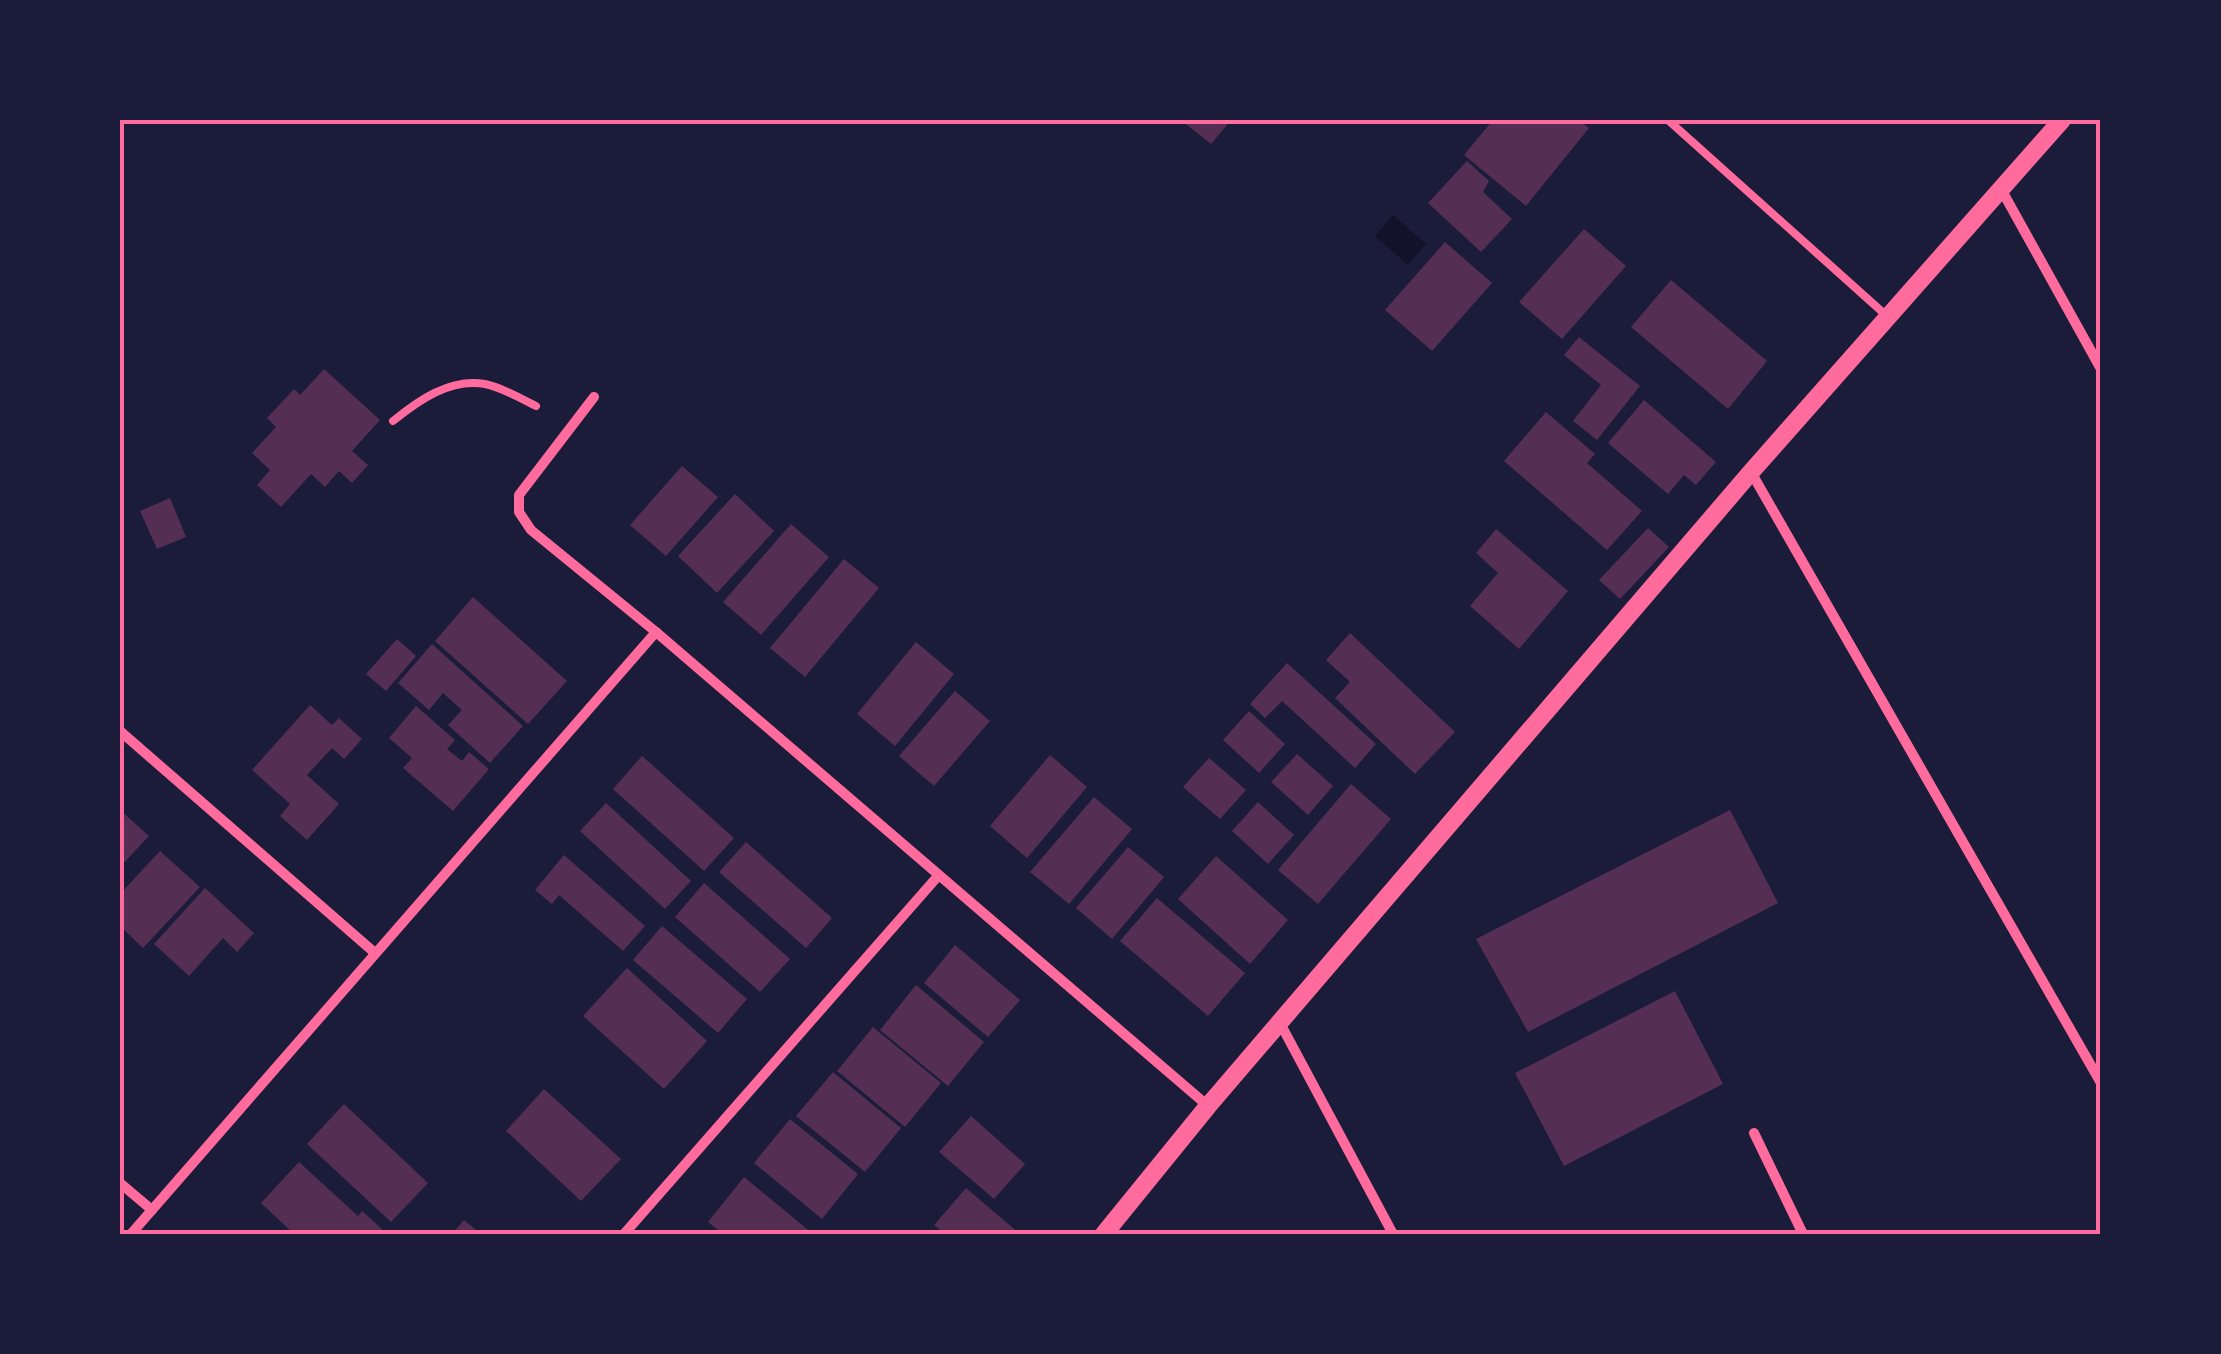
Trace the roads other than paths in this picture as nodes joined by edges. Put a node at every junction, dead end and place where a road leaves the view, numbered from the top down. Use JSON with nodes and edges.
{"nodes":[{"id":1,"x":1668,"y":120,"type":"edge"},
{"id":2,"x":2062,"y":120,"type":"edge"},
{"id":3,"x":2001,"y":189,"type":"junction"},
{"id":4,"x":1888,"y":317,"type":"junction"},
{"id":5,"x":2101,"y":369,"type":"edge"},
{"id":6,"x":594,"y":397,"type":"dead end"},
{"id":7,"x":536,"y":406,"type":"dead end"},
{"id":8,"x":393,"y":421,"type":"dead end"},
{"id":9,"x":1751,"y":472,"type":"junction"},
{"id":10,"x":656,"y":632,"type":"junction"},
{"id":11,"x":120,"y":731,"type":"edge"},
{"id":12,"x":938,"y":876,"type":"junction"},
{"id":13,"x":375,"y":953,"type":"junction"},
{"id":14,"x":1280,"y":1023,"type":"junction"},
{"id":15,"x":2101,"y":1083,"type":"edge"},
{"id":16,"x":1208,"y":1106,"type":"junction"},
{"id":17,"x":1754,"y":1133,"type":"dead end"},
{"id":18,"x":120,"y":1183,"type":"edge"},
{"id":19,"x":152,"y":1210,"type":"junction"},
{"id":20,"x":131,"y":1234,"type":"edge"},
{"id":21,"x":624,"y":1234,"type":"edge"},
{"id":22,"x":1104,"y":1234,"type":"edge"},
{"id":23,"x":1392,"y":1234,"type":"edge"},
{"id":24,"x":1803,"y":1234,"type":"edge"}],
"edges":[{"from":1,"to":4,"type":"lane"},
{"from":2,"to":3,"type":"street"},
{"from":3,"to":4,"type":"street"},
{"from":3,"to":5,"type":"street"},
{"from":4,"to":9,"type":"street"},
{"from":6,"to":10,"type":"street"},
{"from":7,"to":8,"type":"lane"},
{"from":9,"to":14,"type":"street"},
{"from":9,"to":15,"type":"street"},
{"from":10,"to":12,"type":"street"},
{"from":10,"to":13,"type":"street"},
{"from":11,"to":13,"type":"street"},
{"from":12,"to":16,"type":"street"},
{"from":12,"to":21,"type":"street"},
{"from":13,"to":19,"type":"street"},
{"from":14,"to":16,"type":"street"},
{"from":14,"to":23,"type":"street"},
{"from":16,"to":22,"type":"street"},
{"from":17,"to":24,"type":"street"},
{"from":18,"to":19,"type":"street"},
{"from":19,"to":20,"type":"street"}]}
